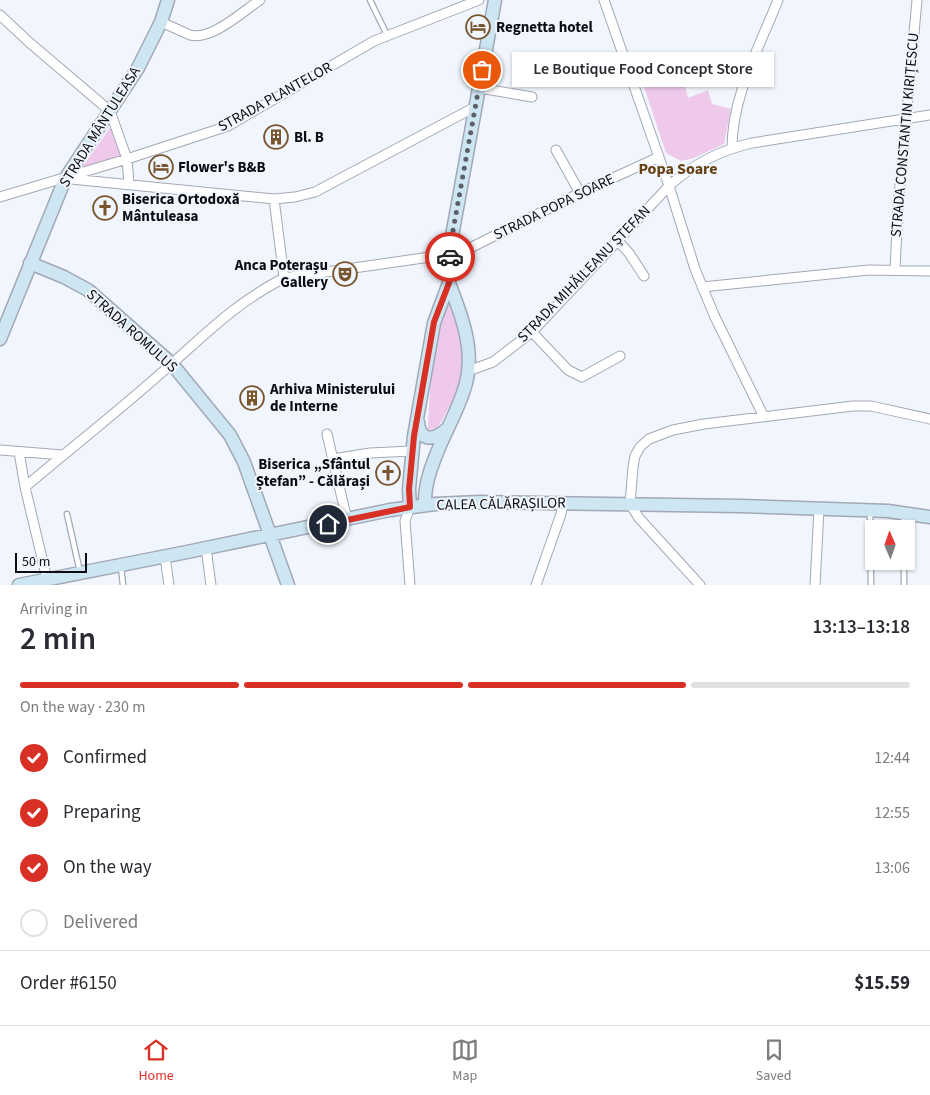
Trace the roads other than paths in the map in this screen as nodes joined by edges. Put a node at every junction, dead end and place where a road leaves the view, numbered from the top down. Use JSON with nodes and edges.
{"nodes":[{"id":1,"x":168,"y":0,"type":"edge"},
{"id":2,"x":260,"y":0,"type":"edge"},
{"id":3,"x":370,"y":0,"type":"edge"},
{"id":4,"x":479,"y":0,"type":"edge"},
{"id":5,"x":495,"y":0,"type":"edge"},
{"id":6,"x":604,"y":0,"type":"edge"},
{"id":7,"x":778,"y":0,"type":"edge"},
{"id":8,"x":916,"y":0,"type":"edge"},
{"id":9,"x":0,"y":15,"type":"edge"},
{"id":10,"x":161,"y":22,"type":"junction"},
{"id":11,"x":387,"y":35,"type":"junction"},
{"id":12,"x":479,"y":88,"type":"junction"},
{"id":13,"x":532,"y":97,"type":"dead end"},
{"id":14,"x":475,"y":107,"type":"junction"},
{"id":15,"x":110,"y":111,"type":"junction"},
{"id":16,"x":930,"y":115,"type":"edge"},
{"id":17,"x":906,"y":118,"type":"junction"},
{"id":18,"x":732,"y":148,"type":"junction"},
{"id":19,"x":556,"y":150,"type":"dead end"},
{"id":20,"x":659,"y":157,"type":"junction"},
{"id":21,"x":127,"y":160,"type":"junction"},
{"id":22,"x":65,"y":179,"type":"junction"},
{"id":23,"x":128,"y":184,"type":"junction"},
{"id":24,"x":669,"y":186,"type":"junction"},
{"id":25,"x":580,"y":193,"type":"junction"},
{"id":26,"x":0,"y":197,"type":"edge"},
{"id":27,"x":274,"y":199,"type":"junction"},
{"id":28,"x":617,"y":240,"type":"junction"},
{"id":29,"x":450,"y":254,"type":"junction"},
{"id":30,"x":30,"y":263,"type":"junction"},
{"id":31,"x":895,"y":270,"type":"junction"},
{"id":32,"x":930,"y":271,"type":"edge"},
{"id":33,"x":644,"y":276,"type":"dead end"},
{"id":34,"x":284,"y":278,"type":"junction"},
{"id":35,"x":449,"y":283,"type":"junction"},
{"id":36,"x":702,"y":287,"type":"junction"},
{"id":37,"x":460,"y":312,"type":"junction"},
{"id":38,"x":436,"y":314,"type":"junction"},
{"id":39,"x":532,"y":332,"type":"junction"},
{"id":40,"x":0,"y":339,"type":"edge"},
{"id":41,"x":620,"y":356,"type":"dead end"},
{"id":42,"x":172,"y":364,"type":"junction"},
{"id":43,"x":468,"y":371,"type":"junction"},
{"id":44,"x":764,"y":417,"type":"junction"},
{"id":45,"x":417,"y":419,"type":"junction"},
{"id":46,"x":930,"y":419,"type":"edge"},
{"id":47,"x":447,"y":429,"type":"junction"},
{"id":48,"x":327,"y":434,"type":"dead end"},
{"id":49,"x":0,"y":450,"type":"edge"},
{"id":50,"x":412,"y":451,"type":"junction"},
{"id":51,"x":19,"y":452,"type":"junction"},
{"id":52,"x":63,"y":455,"type":"junction"},
{"id":53,"x":333,"y":459,"type":"junction"},
{"id":54,"x":25,"y":487,"type":"junction"},
{"id":55,"x":563,"y":502,"type":"junction"},
{"id":56,"x":630,"y":504,"type":"junction"},
{"id":57,"x":425,"y":505,"type":"junction"},
{"id":58,"x":410,"y":507,"type":"junction"},
{"id":59,"x":819,"y":509,"type":"junction"},
{"id":60,"x":870,"y":510,"type":"junction"},
{"id":61,"x":904,"y":513,"type":"junction"},
{"id":62,"x":67,"y":514,"type":"dead end"},
{"id":63,"x":930,"y":517,"type":"edge"},
{"id":64,"x":347,"y":520,"type":"junction"},
{"id":65,"x":904,"y":520,"type":"edge"},
{"id":66,"x":269,"y":535,"type":"junction"},
{"id":67,"x":206,"y":548,"type":"junction"},
{"id":68,"x":165,"y":556,"type":"junction"},
{"id":69,"x":121,"y":565,"type":"junction"},
{"id":70,"x":904,"y":570,"type":"edge"},
{"id":71,"x":80,"y":573,"type":"junction"},
{"id":72,"x":47,"y":579,"type":"junction"},
{"id":73,"x":19,"y":585,"type":"edge"},
{"id":74,"x":123,"y":585,"type":"edge"},
{"id":75,"x":169,"y":585,"type":"edge"},
{"id":76,"x":211,"y":585,"type":"edge"},
{"id":77,"x":288,"y":585,"type":"edge"},
{"id":78,"x":410,"y":585,"type":"edge"},
{"id":79,"x":536,"y":585,"type":"edge"},
{"id":80,"x":700,"y":585,"type":"edge"},
{"id":81,"x":815,"y":585,"type":"edge"},
{"id":82,"x":871,"y":585,"type":"edge"},
{"id":83,"x":904,"y":585,"type":"edge"}],
"edges":[{"from":1,"to":10,"type":"street","name":"STRADA MÂNTULEASA"},
{"from":2,"to":10,"type":"street"},
{"from":3,"to":11,"type":"lane"},
{"from":4,"to":11,"type":"street","name":"STRADA PLANTELOR"},
{"from":5,"to":12,"type":"street"},
{"from":6,"to":20,"type":"street"},
{"from":7,"to":18,"type":"street"},
{"from":8,"to":17,"type":"street","name":"STRADA CONSTANTIN KIRIȚESCU"},
{"from":9,"to":15,"type":"street"},
{"from":10,"to":15,"type":"street","name":"STRADA MÂNTULEASA"},
{"from":11,"to":21,"type":"street","name":"STRADA PLANTELOR"},
{"from":12,"to":13,"type":"street"},
{"from":12,"to":14,"type":"street"},
{"from":14,"to":27,"type":"street"},
{"from":14,"to":29,"type":"street"},
{"from":15,"to":21,"type":"street"},
{"from":15,"to":22,"type":"street","name":"STRADA MÂNTULEASA"},
{"from":16,"to":17,"type":"street"},
{"from":17,"to":18,"type":"street"},
{"from":17,"to":31,"type":"street","name":"STRADA CONSTANTIN KIRIȚESCU"},
{"from":18,"to":24,"type":"street"},
{"from":19,"to":25,"type":"street"},
{"from":20,"to":24,"type":"street"},
{"from":20,"to":25,"type":"street","name":"STRADA POPA SOARE"},
{"from":21,"to":22,"type":"street","name":"STRADA PLANTELOR"},
{"from":21,"to":23,"type":"street"},
{"from":22,"to":23,"type":"street"},
{"from":22,"to":26,"type":"street","name":"STRADA PLANTELOR"},
{"from":22,"to":30,"type":"street","name":"STRADA MÂNTULEASA"},
{"from":23,"to":27,"type":"street"},
{"from":24,"to":28,"type":"street","name":"STRADA MIHĂILEANU ȘTEFAN"},
{"from":24,"to":36,"type":"street"},
{"from":25,"to":29,"type":"street","name":"STRADA POPA SOARE"},
{"from":27,"to":34,"type":"street"},
{"from":28,"to":33,"type":"street"},
{"from":28,"to":39,"type":"street","name":"STRADA MIHĂILEANU ȘTEFAN"},
{"from":29,"to":34,"type":"street","name":"STRADA POPA SOARE"},
{"from":29,"to":35,"type":"street"},
{"from":30,"to":40,"type":"street","name":"STRADA MÂNTULEASA"},
{"from":30,"to":42,"type":"street","name":"STRADA ROMULUS"},
{"from":31,"to":32,"type":"street"},
{"from":31,"to":36,"type":"street"},
{"from":34,"to":42,"type":"street","name":"STRADA POPA SOARE"},
{"from":35,"to":37,"type":"street"},
{"from":35,"to":38,"type":"street"},
{"from":36,"to":44,"type":"street"},
{"from":37,"to":38,"type":"street"},
{"from":37,"to":43,"type":"street"},
{"from":38,"to":45,"type":"street"},
{"from":39,"to":41,"type":"street"},
{"from":39,"to":43,"type":"street","name":"STRADA MIHĂILEANU ȘTEFAN"},
{"from":42,"to":52,"type":"street","name":"STRADA POPA SOARE"},
{"from":42,"to":66,"type":"street","name":"STRADA ROMULUS"},
{"from":43,"to":47,"type":"street"},
{"from":44,"to":46,"type":"street"},
{"from":44,"to":56,"type":"street"},
{"from":45,"to":47,"type":"street"},
{"from":45,"to":50,"type":"street"},
{"from":47,"to":57,"type":"street"},
{"from":48,"to":53,"type":"street"},
{"from":49,"to":51,"type":"street"},
{"from":50,"to":53,"type":"street"},
{"from":50,"to":58,"type":"street"},
{"from":51,"to":52,"type":"street"},
{"from":51,"to":54,"type":"street"},
{"from":52,"to":54,"type":"street","name":"STRADA POPA SOARE"},
{"from":53,"to":64,"type":"street"},
{"from":54,"to":72,"type":"street"},
{"from":55,"to":56,"type":"street","name":"CALEA CĂLĂRAȘILOR"},
{"from":55,"to":57,"type":"street","name":"CALEA CĂLĂRAȘILOR"},
{"from":55,"to":79,"type":"street"},
{"from":56,"to":59,"type":"street","name":"CALEA CĂLĂRAȘILOR"},
{"from":56,"to":80,"type":"street"},
{"from":57,"to":58,"type":"street","name":"CALEA CĂLĂRAȘILOR"},
{"from":58,"to":64,"type":"street","name":"CALEA CĂLĂRAȘILOR"},
{"from":58,"to":78,"type":"street"},
{"from":59,"to":60,"type":"street","name":"CALEA CĂLĂRAȘILOR"},
{"from":59,"to":81,"type":"street"},
{"from":60,"to":61,"type":"street","name":"CALEA CĂLĂRAȘILOR"},
{"from":60,"to":82,"type":"lane"},
{"from":61,"to":63,"type":"street","name":"CALEA CĂLĂRAȘILOR"},
{"from":61,"to":65,"type":"lane"},
{"from":62,"to":71,"type":"lane"},
{"from":64,"to":66,"type":"street","name":"CALEA CĂLĂRAȘILOR"},
{"from":66,"to":67,"type":"street","name":"CALEA CĂLĂRAȘILOR"},
{"from":66,"to":77,"type":"street","name":"STRADA ROMULUS"},
{"from":67,"to":68,"type":"street","name":"CALEA CĂLĂRAȘILOR"},
{"from":67,"to":76,"type":"street"},
{"from":68,"to":69,"type":"street","name":"CALEA CĂLĂRAȘILOR"},
{"from":68,"to":75,"type":"street"},
{"from":69,"to":71,"type":"street","name":"CALEA CĂLĂRAȘILOR"},
{"from":69,"to":74,"type":"lane"},
{"from":70,"to":83,"type":"lane"},
{"from":71,"to":72,"type":"street","name":"CALEA CĂLĂRAȘILOR"},
{"from":72,"to":73,"type":"street","name":"CALEA CĂLĂRAȘILOR"}]}
